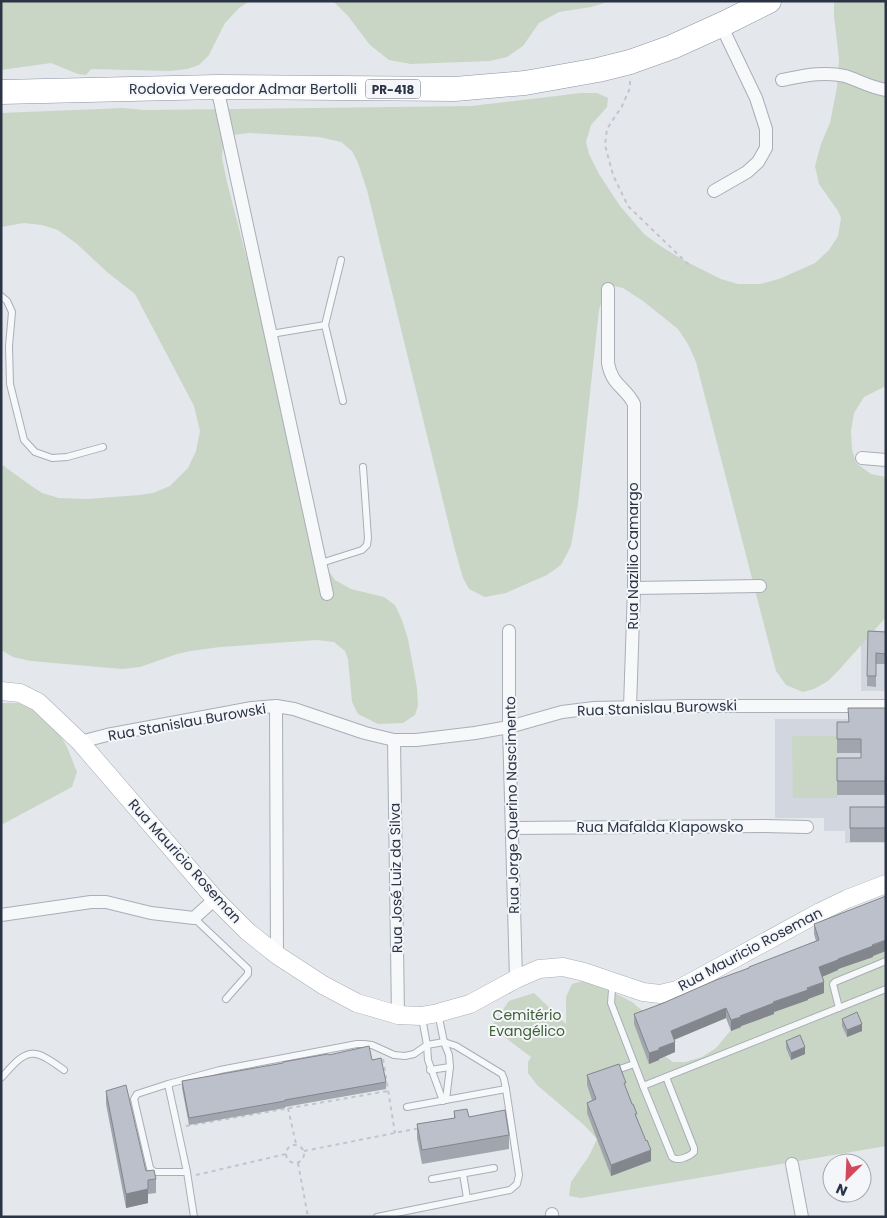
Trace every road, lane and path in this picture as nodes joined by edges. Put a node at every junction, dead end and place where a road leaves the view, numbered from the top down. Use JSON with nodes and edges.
{"nodes":[{"id":1,"x":769,"y":1,"type":"edge"},
{"id":2,"x":721,"y":25,"type":"junction"},
{"id":3,"x":630,"y":62,"type":"junction"},
{"id":4,"x":782,"y":80,"type":"dead end"},
{"id":5,"x":217,"y":87,"type":"junction"},
{"id":6,"x":886,"y":90,"type":"edge"},
{"id":7,"x":1,"y":92,"type":"edge"},
{"id":8,"x":714,"y":191,"type":"dead end"},
{"id":9,"x":341,"y":260,"type":"dead end"},
{"id":10,"x":690,"y":266,"type":"dead end"},
{"id":11,"x":608,"y":289,"type":"dead end"},
{"id":12,"x":1,"y":296,"type":"edge"},
{"id":13,"x":324,"y":325,"type":"junction"},
{"id":14,"x":271,"y":334,"type":"junction"},
{"id":15,"x":343,"y":401,"type":"dead end"},
{"id":16,"x":103,"y":447,"type":"dead end"},
{"id":17,"x":862,"y":458,"type":"dead end"},
{"id":18,"x":886,"y":460,"type":"edge"},
{"id":19,"x":363,"y":467,"type":"dead end"},
{"id":20,"x":321,"y":563,"type":"junction"},
{"id":21,"x":760,"y":586,"type":"dead end"},
{"id":22,"x":634,"y":588,"type":"junction"},
{"id":23,"x":328,"y":594,"type":"dead end"},
{"id":24,"x":509,"y":630,"type":"dead end"},
{"id":25,"x":1,"y":692,"type":"edge"},
{"id":26,"x":276,"y":706,"type":"junction"},
{"id":27,"x":886,"y":706,"type":"edge"},
{"id":28,"x":630,"y":707,"type":"junction"},
{"id":29,"x":509,"y":727,"type":"junction"},
{"id":30,"x":394,"y":740,"type":"junction"},
{"id":31,"x":80,"y":742,"type":"junction"},
{"id":32,"x":808,"y":827,"type":"dead end"},
{"id":33,"x":512,"y":828,"type":"junction"},
{"id":34,"x":886,"y":884,"type":"edge"},
{"id":35,"x":215,"y":900,"type":"junction"},
{"id":36,"x":1,"y":915,"type":"edge"},
{"id":37,"x":194,"y":918,"type":"junction"},
{"id":38,"x":277,"y":955,"type":"junction"},
{"id":39,"x":886,"y":961,"type":"edge"},
{"id":40,"x":516,"y":978,"type":"junction"},
{"id":41,"x":615,"y":982,"type":"junction"},
{"id":42,"x":886,"y":990,"type":"edge"},
{"id":43,"x":226,"y":999,"type":"dead end"},
{"id":44,"x":839,"y":1008,"type":"junction"},
{"id":45,"x":398,"y":1015,"type":"junction"},
{"id":46,"x":430,"y":1015,"type":"junction"},
{"id":47,"x":444,"y":1042,"type":"junction"},
{"id":48,"x":427,"y":1045,"type":"junction"},
{"id":49,"x":381,"y":1050,"type":"junction"},
{"id":50,"x":634,"y":1064,"type":"junction"},
{"id":51,"x":450,"y":1067,"type":"junction"},
{"id":52,"x":64,"y":1070,"type":"dead end"},
{"id":53,"x":430,"y":1070,"type":"junction"},
{"id":54,"x":611,"y":1072,"type":"edge"},
{"id":55,"x":666,"y":1077,"type":"junction"},
{"id":56,"x":1,"y":1078,"type":"edge"},
{"id":57,"x":168,"y":1084,"type":"junction"},
{"id":58,"x":643,"y":1086,"type":"junction"},
{"id":59,"x":506,"y":1089,"type":"junction"},
{"id":60,"x":388,"y":1091,"type":"junction"},
{"id":61,"x":338,"y":1093,"type":"edge"},
{"id":62,"x":339,"y":1100,"type":"junction"},
{"id":63,"x":444,"y":1100,"type":"junction"},
{"id":64,"x":287,"y":1102,"type":"edge"},
{"id":65,"x":407,"y":1107,"type":"dead end"},
{"id":66,"x":288,"y":1108,"type":"junction"},
{"id":67,"x":235,"y":1111,"type":"edge"},
{"id":68,"x":236,"y":1117,"type":"junction"},
{"id":69,"x":181,"y":1127,"type":"dead end"},
{"id":70,"x":424,"y":1128,"type":"edge"},
{"id":71,"x":395,"y":1133,"type":"junction"},
{"id":72,"x":296,"y":1144,"type":"junction"},
{"id":73,"x":304,"y":1151,"type":"junction"},
{"id":74,"x":286,"y":1154,"type":"junction"},
{"id":75,"x":298,"y":1162,"type":"junction"},
{"id":76,"x":792,"y":1164,"type":"dead end"},
{"id":77,"x":494,"y":1168,"type":"dead end"},
{"id":78,"x":188,"y":1174,"type":"junction"},
{"id":79,"x":463,"y":1174,"type":"junction"},
{"id":80,"x":432,"y":1179,"type":"dead end"},
{"id":81,"x":468,"y":1198,"type":"junction"},
{"id":82,"x":194,"y":1217,"type":"edge"},
{"id":83,"x":308,"y":1217,"type":"edge"},
{"id":84,"x":378,"y":1217,"type":"edge"},
{"id":85,"x":802,"y":1217,"type":"edge"}],
"edges":[{"from":1,"to":2,"type":"highway","name":"Rodovia Vereador Admar Bertolli","number":"PR-418"},
{"from":2,"to":3,"type":"highway","name":"Rodovia Vereador Admar Bertolli","number":"PR-418"},
{"from":2,"to":8,"type":"street"},
{"from":3,"to":5,"type":"highway","name":"Rodovia Vereador Admar Bertolli","number":"PR-418"},
{"from":3,"to":10,"type":"path"},
{"from":4,"to":6,"type":"street"},
{"from":5,"to":7,"type":"highway","name":"Rodovia Vereador Admar Bertolli","number":"PR-418"},
{"from":5,"to":14,"type":"street"},
{"from":9,"to":13,"type":"lane"},
{"from":11,"to":22,"type":"street","name":"Rua Nazilio Camargo"},
{"from":12,"to":16,"type":"lane"},
{"from":13,"to":14,"type":"lane"},
{"from":13,"to":15,"type":"lane"},
{"from":14,"to":20,"type":"street"},
{"from":17,"to":18,"type":"street"},
{"from":19,"to":20,"type":"lane"},
{"from":20,"to":23,"type":"street"},
{"from":21,"to":22,"type":"street"},
{"from":22,"to":28,"type":"street","name":"Rua Nazilio Camargo"},
{"from":24,"to":29,"type":"street","name":"Rua Jorge Querino Nascimento"},
{"from":25,"to":31,"type":"main road","name":"Rua Mauricio Roseman"},
{"from":26,"to":30,"type":"street","name":"Rua Stanislau Burowski"},
{"from":26,"to":31,"type":"street","name":"Rua Stanislau Burowski"},
{"from":26,"to":38,"type":"street"},
{"from":27,"to":28,"type":"street","name":"Rua Stanislau Burowski"},
{"from":28,"to":29,"type":"street","name":"Rua Stanislau Burowski"},
{"from":29,"to":30,"type":"street","name":"Rua Stanislau Burowski"},
{"from":29,"to":33,"type":"street","name":"Rua Jorge Querino Nascimento"},
{"from":30,"to":45,"type":"street","name":"Rua José Luiz da Silva"},
{"from":31,"to":35,"type":"main road","name":"Rua Mauricio Roseman"},
{"from":32,"to":33,"type":"street","name":"Rua Mafalda Klapowsko"},
{"from":33,"to":40,"type":"street","name":"Rua Jorge Querino Nascimento"},
{"from":34,"to":41,"type":"main road","name":"Rua Mauricio Roseman"},
{"from":35,"to":37,"type":"street"},
{"from":35,"to":38,"type":"main road","name":"Rua Mauricio Roseman"},
{"from":36,"to":37,"type":"street"},
{"from":37,"to":43,"type":"lane"},
{"from":38,"to":45,"type":"main road","name":"Rua Mauricio Roseman"},
{"from":39,"to":44,"type":"lane"},
{"from":40,"to":41,"type":"main road","name":"Rua Mauricio Roseman"},
{"from":40,"to":46,"type":"main road","name":"Rua Mauricio Roseman"},
{"from":41,"to":50,"type":"lane"},
{"from":42,"to":44,"type":"lane"},
{"from":44,"to":55,"type":"lane"},
{"from":45,"to":46,"type":"main road","name":"Rua Mauricio Roseman"},
{"from":46,"to":47,"type":"lane"},
{"from":46,"to":48,"type":"lane"},
{"from":47,"to":48,"type":"lane"},
{"from":47,"to":51,"type":"lane"},
{"from":47,"to":59,"type":"lane"},
{"from":48,"to":49,"type":"lane"},
{"from":48,"to":53,"type":"lane"},
{"from":49,"to":57,"type":"lane"},
{"from":49,"to":60,"type":"path"},
{"from":50,"to":54,"type":"lane"},
{"from":50,"to":58,"type":"lane"},
{"from":51,"to":53,"type":"lane"},
{"from":51,"to":63,"type":"lane"},
{"from":52,"to":56,"type":"lane"},
{"from":53,"to":63,"type":"lane"},
{"from":55,"to":58,"type":"lane"},
{"from":55,"to":58,"type":"lane"},
{"from":57,"to":78,"type":"lane"},
{"from":57,"to":78,"type":"lane"},
{"from":59,"to":63,"type":"lane"},
{"from":59,"to":81,"type":"lane"},
{"from":60,"to":62,"type":"path"},
{"from":60,"to":71,"type":"path"},
{"from":61,"to":62,"type":"path"},
{"from":62,"to":66,"type":"path"},
{"from":63,"to":65,"type":"lane"},
{"from":64,"to":66,"type":"path"},
{"from":66,"to":68,"type":"path"},
{"from":66,"to":72,"type":"path"},
{"from":67,"to":68,"type":"path"},
{"from":68,"to":69,"type":"path"},
{"from":70,"to":71,"type":"path"},
{"from":71,"to":73,"type":"path"},
{"from":72,"to":73,"type":"path"},
{"from":72,"to":74,"type":"path"},
{"from":73,"to":75,"type":"path"},
{"from":74,"to":75,"type":"path"},
{"from":74,"to":78,"type":"path"},
{"from":75,"to":83,"type":"path"},
{"from":76,"to":85,"type":"street"},
{"from":77,"to":79,"type":"lane"},
{"from":78,"to":82,"type":"lane"},
{"from":79,"to":80,"type":"lane"},
{"from":79,"to":81,"type":"lane"},
{"from":81,"to":84,"type":"lane"}]}
